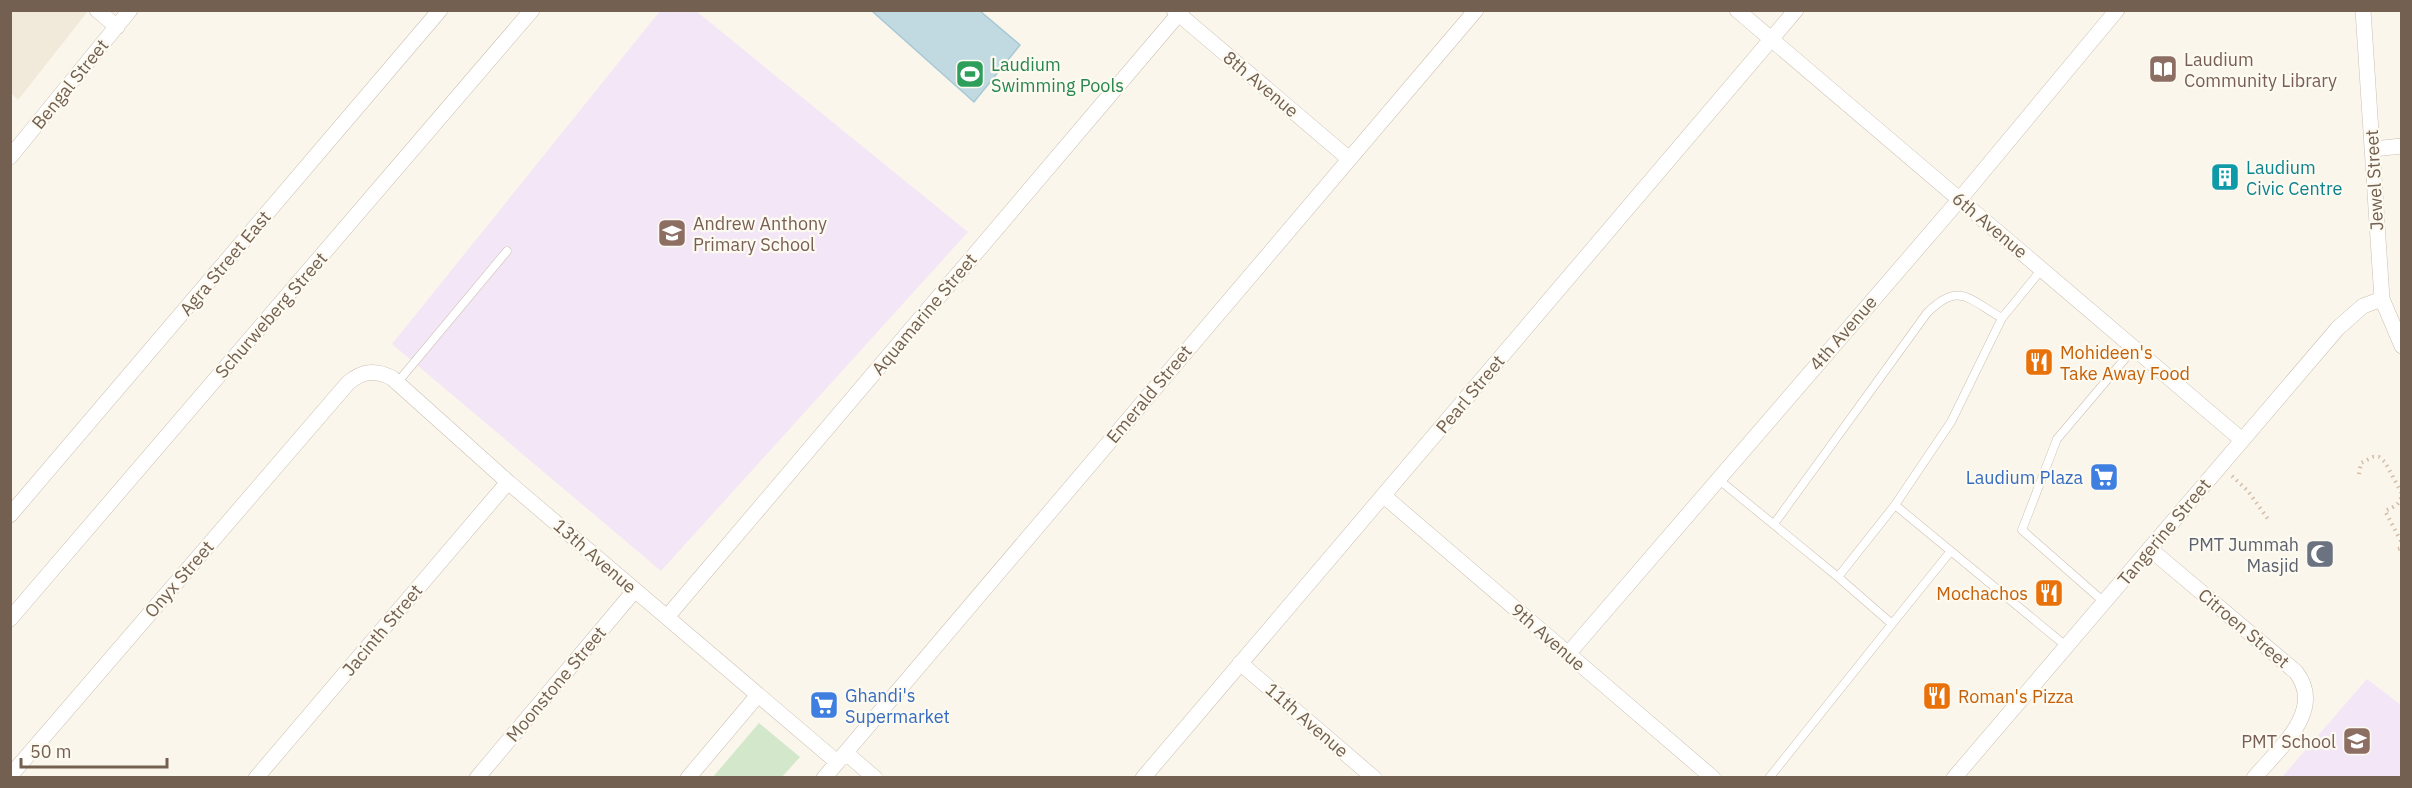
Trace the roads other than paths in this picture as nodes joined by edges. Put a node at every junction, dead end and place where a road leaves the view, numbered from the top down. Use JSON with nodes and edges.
{"nodes":[{"id":1,"x":97,"y":10,"type":"edge"},
{"id":2,"x":130,"y":10,"type":"edge"},
{"id":3,"x":440,"y":10,"type":"edge"},
{"id":4,"x":532,"y":10,"type":"edge"},
{"id":5,"x":1476,"y":10,"type":"edge"},
{"id":6,"x":1737,"y":10,"type":"edge"},
{"id":7,"x":1796,"y":10,"type":"edge"},
{"id":8,"x":2116,"y":10,"type":"edge"},
{"id":9,"x":2363,"y":10,"type":"edge"},
{"id":10,"x":1178,"y":12,"type":"edge"},
{"id":11,"x":117,"y":27,"type":"junction"},
{"id":12,"x":1770,"y":40,"type":"junction"},
{"id":13,"x":2402,"y":146,"type":"edge"},
{"id":14,"x":2373,"y":149,"type":"junction"},
{"id":15,"x":10,"y":157,"type":"edge"},
{"id":16,"x":1348,"y":158,"type":"junction"},
{"id":17,"x":1960,"y":199,"type":"junction"},
{"id":18,"x":507,"y":251,"type":"dead end"},
{"id":19,"x":2042,"y":269,"type":"junction"},
{"id":20,"x":2382,"y":299,"type":"junction"},
{"id":21,"x":2002,"y":318,"type":"junction"},
{"id":22,"x":2402,"y":346,"type":"edge"},
{"id":23,"x":2134,"y":348,"type":"junction"},
{"id":24,"x":348,"y":383,"type":"joint"},
{"id":25,"x":398,"y":383,"type":"junction"},
{"id":26,"x":2242,"y":440,"type":"junction"},
{"id":27,"x":1717,"y":478,"type":"junction"},
{"id":28,"x":508,"y":482,"type":"junction"},
{"id":29,"x":1384,"y":496,"type":"junction"},
{"id":30,"x":1895,"y":505,"type":"junction"},
{"id":31,"x":10,"y":515,"type":"edge"},
{"id":32,"x":1774,"y":524,"type":"junction"},
{"id":33,"x":2150,"y":549,"type":"junction"},
{"id":34,"x":1950,"y":552,"type":"junction"},
{"id":35,"x":1838,"y":577,"type":"junction"},
{"id":36,"x":635,"y":590,"type":"junction"},
{"id":37,"x":2104,"y":602,"type":"junction"},
{"id":38,"x":667,"y":617,"type":"junction"},
{"id":39,"x":10,"y":619,"type":"edge"},
{"id":40,"x":1892,"y":624,"type":"junction"},
{"id":41,"x":2066,"y":646,"type":"junction"},
{"id":42,"x":1568,"y":654,"type":"junction"},
{"id":43,"x":1240,"y":663,"type":"junction"},
{"id":44,"x":758,"y":695,"type":"junction"},
{"id":45,"x":842,"y":758,"type":"junction"},
{"id":46,"x":10,"y":776,"type":"edge"},
{"id":47,"x":256,"y":777,"type":"edge"},
{"id":48,"x":477,"y":777,"type":"edge"},
{"id":49,"x":688,"y":777,"type":"edge"},
{"id":50,"x":824,"y":777,"type":"edge"},
{"id":51,"x":875,"y":777,"type":"edge"},
{"id":52,"x":1143,"y":777,"type":"edge"},
{"id":53,"x":1374,"y":777,"type":"edge"},
{"id":54,"x":1713,"y":777,"type":"edge"},
{"id":55,"x":1769,"y":777,"type":"edge"},
{"id":56,"x":1954,"y":777,"type":"edge"},
{"id":57,"x":2254,"y":777,"type":"edge"}],
"edges":[{"from":1,"to":11,"type":"street"},
{"from":2,"to":11,"type":"street","name":"Bengal Street"},
{"from":3,"to":31,"type":"street","name":"Agra Street East"},
{"from":4,"to":39,"type":"street","name":"Schurweberg Street"},
{"from":5,"to":16,"type":"street","name":"Emerald Street"},
{"from":6,"to":12,"type":"street","name":"6th Avenue"},
{"from":7,"to":12,"type":"street","name":"Pearl Street"},
{"from":8,"to":17,"type":"street","name":"4th Avenue"},
{"from":9,"to":14,"type":"street","name":"Jewel Street"},
{"from":10,"to":16,"type":"street","name":"8th Avenue"},
{"from":10,"to":38,"type":"street","name":"Aquamarine Street"},
{"from":11,"to":15,"type":"street","name":"Bengal Street"},
{"from":12,"to":17,"type":"street","name":"6th Avenue"},
{"from":12,"to":29,"type":"street","name":"Pearl Street"},
{"from":13,"to":14,"type":"street"},
{"from":14,"to":20,"type":"street","name":"Jewel Street"},
{"from":16,"to":45,"type":"street","name":"Emerald Street"},
{"from":17,"to":19,"type":"street","name":"6th Avenue"},
{"from":17,"to":27,"type":"street","name":"4th Avenue"},
{"from":18,"to":25,"type":"lane"},
{"from":19,"to":21,"type":"lane"},
{"from":19,"to":23,"type":"street","name":"6th Avenue"},
{"from":20,"to":22,"type":"street","name":"Jewel Street"},
{"from":20,"to":26,"type":"street","name":"Tangerine Street"},
{"from":21,"to":30,"type":"lane"},
{"from":21,"to":32,"type":"lane"},
{"from":23,"to":26,"type":"street","name":"6th Avenue"},
{"from":23,"to":37,"type":"lane"},
{"from":24,"to":25,"type":"street","name":"13th Avenue"},
{"from":24,"to":46,"type":"street","name":"Onyx Street"},
{"from":25,"to":28,"type":"street","name":"13th Avenue"},
{"from":26,"to":33,"type":"street","name":"Tangerine Street"},
{"from":27,"to":32,"type":"lane"},
{"from":27,"to":42,"type":"street","name":"4th Avenue"},
{"from":28,"to":36,"type":"street","name":"13th Avenue"},
{"from":28,"to":47,"type":"street","name":"Jacinth Street"},
{"from":29,"to":42,"type":"street","name":"9th Avenue"},
{"from":29,"to":43,"type":"street","name":"Pearl Street"},
{"from":30,"to":34,"type":"lane"},
{"from":30,"to":35,"type":"lane"},
{"from":32,"to":35,"type":"lane"},
{"from":33,"to":37,"type":"street","name":"Tangerine Street"},
{"from":33,"to":57,"type":"street","name":"Citroen Street"},
{"from":34,"to":40,"type":"lane"},
{"from":34,"to":41,"type":"lane"},
{"from":35,"to":40,"type":"lane"},
{"from":36,"to":38,"type":"street","name":"13th Avenue"},
{"from":36,"to":48,"type":"street","name":"Moonstone Street"},
{"from":37,"to":41,"type":"street","name":"Tangerine Street"},
{"from":38,"to":44,"type":"street","name":"13th Avenue"},
{"from":40,"to":55,"type":"lane"},
{"from":41,"to":56,"type":"street","name":"Tangerine Street"},
{"from":42,"to":54,"type":"street","name":"9th Avenue"},
{"from":43,"to":52,"type":"street","name":"Pearl Street"},
{"from":43,"to":53,"type":"street","name":"11th Avenue"},
{"from":44,"to":45,"type":"street","name":"13th Avenue"},
{"from":44,"to":49,"type":"street"},
{"from":45,"to":50,"type":"street","name":"Emerald Street"},
{"from":45,"to":51,"type":"street","name":"13th Avenue"}]}
